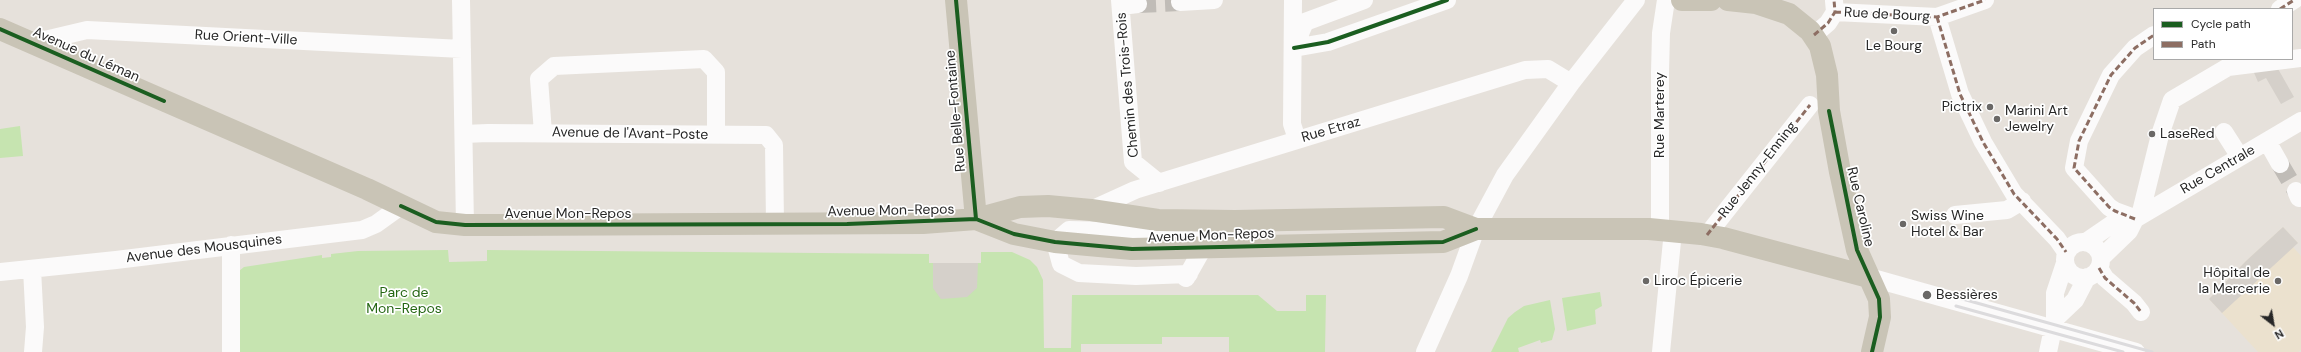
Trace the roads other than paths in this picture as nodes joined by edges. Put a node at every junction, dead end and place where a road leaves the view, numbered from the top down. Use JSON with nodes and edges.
{"nodes":[{"id":1,"x":461,"y":0,"type":"edge"},
{"id":2,"x":956,"y":0,"type":"edge"},
{"id":3,"x":1214,"y":0,"type":"edge"},
{"id":4,"x":1294,"y":0,"type":"edge"},
{"id":5,"x":1364,"y":0,"type":"edge"},
{"id":6,"x":1447,"y":0,"type":"edge"},
{"id":7,"x":1636,"y":0,"type":"edge"},
{"id":8,"x":1666,"y":0,"type":"edge"},
{"id":9,"x":1682,"y":0,"type":"edge"},
{"id":10,"x":1711,"y":0,"type":"edge"},
{"id":11,"x":1728,"y":0,"type":"edge"},
{"id":12,"x":1985,"y":0,"type":"edge"},
{"id":13,"x":2294,"y":0,"type":"edge"},
{"id":14,"x":1180,"y":2,"type":"dead end"},
{"id":15,"x":1127,"y":3,"type":"edge"},
{"id":16,"x":1834,"y":6,"type":"edge"},
{"id":17,"x":2282,"y":8,"type":"edge"},
{"id":18,"x":1937,"y":17,"type":"junction"},
{"id":19,"x":0,"y":29,"type":"edge"},
{"id":20,"x":1814,"y":36,"type":"junction"},
{"id":21,"x":2153,"y":36,"type":"edge"},
{"id":22,"x":32,"y":43,"type":"junction"},
{"id":23,"x":1294,"y":48,"type":"junction"},
{"id":24,"x":462,"y":49,"type":"junction"},
{"id":25,"x":2285,"y":60,"type":"edge"},
{"id":26,"x":1571,"y":83,"type":"junction"},
{"id":27,"x":1810,"y":105,"type":"dead end"},
{"id":28,"x":2301,"y":121,"type":"edge"},
{"id":29,"x":2224,"y":132,"type":"dead end"},
{"id":30,"x":543,"y":133,"type":"junction"},
{"id":31,"x":464,"y":134,"type":"junction"},
{"id":32,"x":716,"y":135,"type":"junction"},
{"id":33,"x":1297,"y":139,"type":"junction"},
{"id":34,"x":2267,"y":142,"type":"junction"},
{"id":35,"x":2240,"y":157,"type":"junction"},
{"id":36,"x":2280,"y":164,"type":"tunnel mouth"},
{"id":37,"x":1159,"y":182,"type":"junction"},
{"id":38,"x":2022,"y":201,"type":"junction"},
{"id":39,"x":401,"y":206,"type":"junction"},
{"id":40,"x":1091,"y":210,"type":"junction"},
{"id":41,"x":1955,"y":215,"type":"dead end"},
{"id":42,"x":2137,"y":217,"type":"junction"},
{"id":43,"x":976,"y":219,"type":"junction"},
{"id":44,"x":1235,"y":222,"type":"junction"},
{"id":45,"x":775,"y":224,"type":"junction"},
{"id":46,"x":465,"y":225,"type":"junction"},
{"id":47,"x":1476,"y":229,"type":"junction"},
{"id":48,"x":1667,"y":230,"type":"junction"},
{"id":49,"x":1708,"y":236,"type":"junction"},
{"id":50,"x":1055,"y":242,"type":"junction"},
{"id":51,"x":2086,"y":242,"type":"junction"},
{"id":52,"x":231,"y":246,"type":"junction"},
{"id":53,"x":1203,"y":248,"type":"junction"},
{"id":54,"x":2066,"y":257,"type":"junction"},
{"id":55,"x":2095,"y":268,"type":"junction"},
{"id":56,"x":32,"y":269,"type":"junction"},
{"id":57,"x":0,"y":272,"type":"edge"},
{"id":58,"x":1870,"y":277,"type":"junction"},
{"id":59,"x":2141,"y":312,"type":"dead end"},
{"id":60,"x":2055,"y":319,"type":"junction"},
{"id":61,"x":33,"y":352,"type":"edge"},
{"id":62,"x":231,"y":352,"type":"edge"},
{"id":63,"x":1425,"y":352,"type":"edge"},
{"id":64,"x":1661,"y":352,"type":"edge"},
{"id":65,"x":1872,"y":352,"type":"edge"},
{"id":66,"x":2048,"y":352,"type":"edge"},
{"id":67,"x":2136,"y":352,"type":"edge"}],
"edges":[{"from":1,"to":24,"type":"street"},
{"from":2,"to":43,"type":"main road","name":"Rue Belle-Fontaine"},
{"from":3,"to":14,"type":"street"},
{"from":4,"to":23,"type":"street"},
{"from":5,"to":23,"type":"street"},
{"from":6,"to":23,"type":"street"},
{"from":7,"to":26,"type":"street"},
{"from":8,"to":48,"type":"street","name":"Rue Marterey"},
{"from":9,"to":10,"type":"main road"},
{"from":11,"to":20,"type":"main road"},
{"from":12,"to":18,"type":"street","name":"Rue de Bourg"},
{"from":13,"to":17,"type":"street"},
{"from":15,"to":37,"type":"street","name":"Chemin des Trois-Rois"},
{"from":16,"to":18,"type":"street","name":"Rue de Bourg"},
{"from":16,"to":20,"type":"street"},
{"from":18,"to":38,"type":"street"},
{"from":19,"to":22,"type":"main road","name":"Avenue du Léman"},
{"from":20,"to":58,"type":"main road","name":"Rue Caroline"},
{"from":21,"to":42,"type":"street"},
{"from":22,"to":24,"type":"street","name":"Rue Orient-Ville"},
{"from":22,"to":39,"type":"main road","name":"Avenue du Léman"},
{"from":23,"to":33,"type":"street"},
{"from":24,"to":31,"type":"street"},
{"from":25,"to":42,"type":"street"},
{"from":26,"to":33,"type":"street","name":"Rue Etraz"},
{"from":26,"to":47,"type":"street"},
{"from":27,"to":49,"type":"street","name":"Rue Jenny-Enning"},
{"from":28,"to":34,"type":"street","name":"Rue Centrale"},
{"from":29,"to":35,"type":"street"},
{"from":30,"to":31,"type":"street","name":"Avenue de l'Avant-Poste"},
{"from":30,"to":32,"type":"street","name":"Avenue de l'Avant-Poste"},
{"from":30,"to":32,"type":"street","name":"Avenue de l'Avant-Poste"},
{"from":31,"to":46,"type":"street"},
{"from":32,"to":45,"type":"street","name":"Avenue de l'Avant-Poste"},
{"from":33,"to":37,"type":"street","name":"Rue Etraz"},
{"from":34,"to":35,"type":"street","name":"Rue Centrale"},
{"from":34,"to":36,"type":"street"},
{"from":35,"to":42,"type":"street","name":"Rue Centrale"},
{"from":37,"to":40,"type":"street","name":"Rue Etraz"},
{"from":38,"to":41,"type":"street"},
{"from":38,"to":54,"type":"street"},
{"from":39,"to":46,"type":"main road","name":"Avenue Mon-Repos"},
{"from":39,"to":52,"type":"street","name":"Avenue des Mousquines"},
{"from":40,"to":43,"type":"main road","name":"Avenue Mon-Repos"},
{"from":40,"to":44,"type":"main road","name":"Avenue Mon-Repos"},
{"from":42,"to":51,"type":"street","name":"Rue Centrale"},
{"from":42,"to":55,"type":"street","name":"Rue Centrale"},
{"from":43,"to":45,"type":"main road","name":"Avenue Mon-Repos"},
{"from":43,"to":50,"type":"main road","name":"Avenue Mon-Repos"},
{"from":44,"to":47,"type":"main road","name":"Avenue Mon-Repos"},
{"from":44,"to":50,"type":"street"},
{"from":45,"to":46,"type":"main road","name":"Avenue Mon-Repos"},
{"from":47,"to":48,"type":"main road"},
{"from":47,"to":53,"type":"main road","name":"Avenue Mon-Repos"},
{"from":47,"to":63,"type":"street"},
{"from":48,"to":49,"type":"main road"},
{"from":48,"to":64,"type":"street","name":"Rue Marterey"},
{"from":49,"to":58,"type":"main road"},
{"from":50,"to":53,"type":"main road","name":"Avenue Mon-Repos"},
{"from":50,"to":53,"type":"street"},
{"from":51,"to":54,"type":"street"},
{"from":51,"to":55,"type":"street"},
{"from":52,"to":56,"type":"street","name":"Avenue des Mousquines"},
{"from":52,"to":62,"type":"street"},
{"from":54,"to":55,"type":"street"},
{"from":54,"to":60,"type":"street"},
{"from":55,"to":59,"type":"street"},
{"from":55,"to":60,"type":"street","name":"Rue Centrale"},
{"from":56,"to":57,"type":"street","name":"Avenue des Mousquines"},
{"from":56,"to":61,"type":"street"},
{"from":58,"to":65,"type":"main road","name":"Rue Caroline"},
{"from":58,"to":67,"type":"street"},
{"from":60,"to":66,"type":"street"}]}
